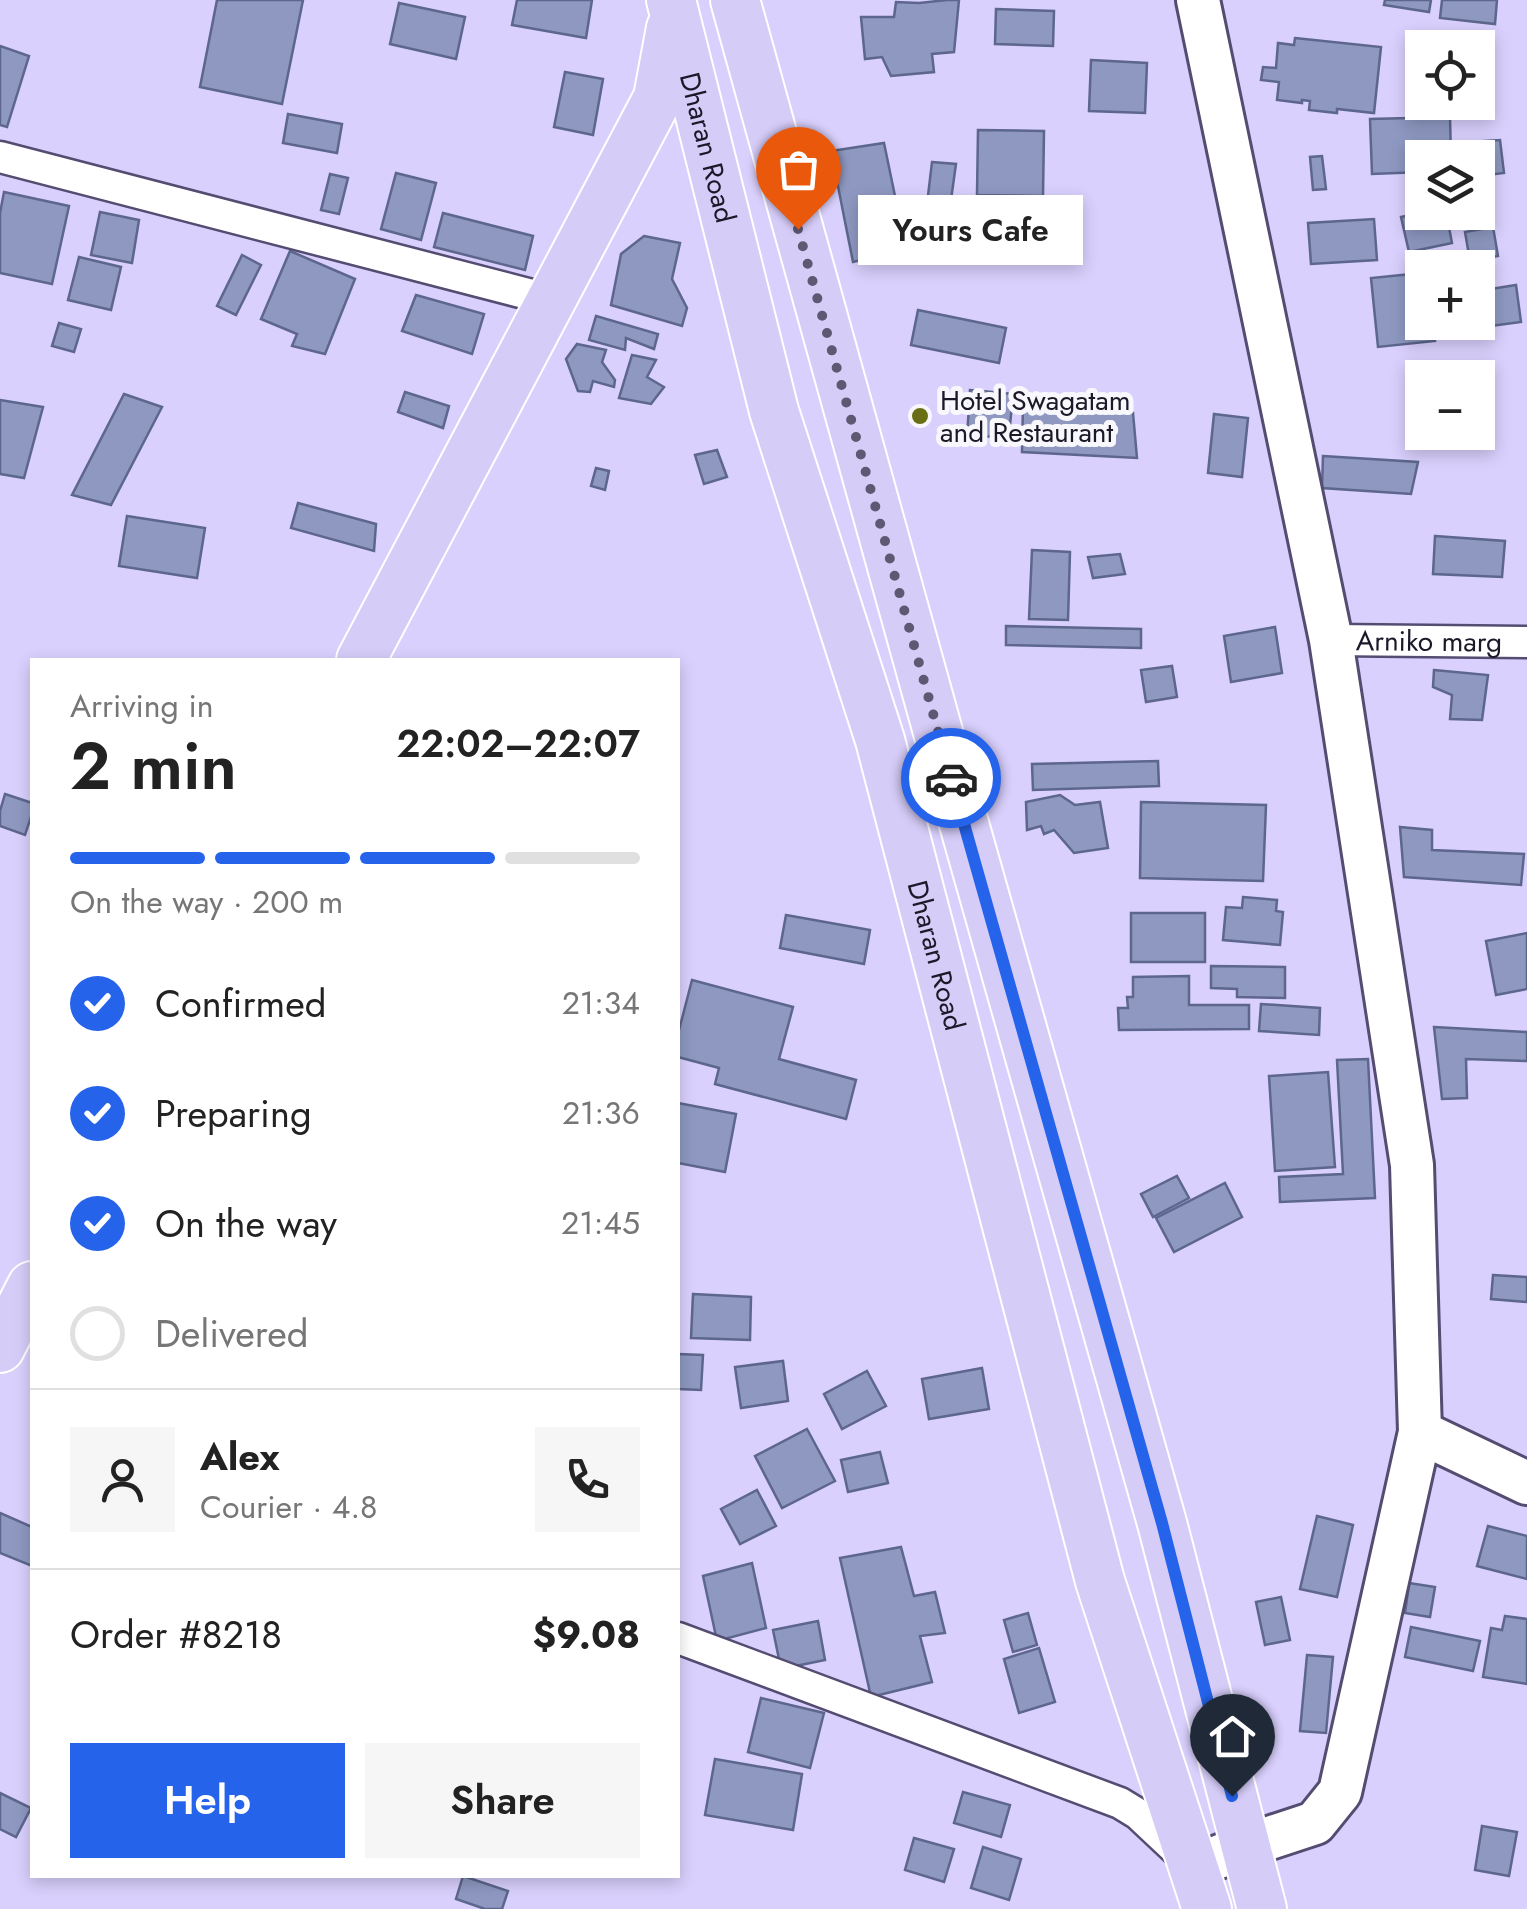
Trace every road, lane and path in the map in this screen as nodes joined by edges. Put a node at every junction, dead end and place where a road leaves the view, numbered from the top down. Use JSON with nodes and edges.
{"nodes":[{"id":1,"x":735,"y":0,"type":"edge"},
{"id":2,"x":1198,"y":0,"type":"edge"},
{"id":3,"x":677,"y":3,"type":"edge"},
{"id":4,"x":0,"y":156,"type":"edge"},
{"id":5,"x":551,"y":300,"type":"junction"},
{"id":6,"x":1330,"y":640,"type":"junction"},
{"id":7,"x":1527,"y":642,"type":"edge"},
{"id":8,"x":362,"y":658,"type":"edge"},
{"id":9,"x":30,"y":1290,"type":"edge"},
{"id":10,"x":0,"y":1348,"type":"edge"},
{"id":11,"x":1420,"y":1432,"type":"junction"},
{"id":12,"x":1527,"y":1483,"type":"edge"},
{"id":13,"x":680,"y":1639,"type":"edge"},
{"id":14,"x":1245,"y":1846,"type":"junction"},
{"id":15,"x":1195,"y":1895,"type":"edge"},
{"id":16,"x":1262,"y":1909,"type":"edge"}],
"edges":[{"from":1,"to":14,"type":"main road"},
{"from":2,"to":6,"type":"street"},
{"from":3,"to":5,"type":"main road"},
{"from":3,"to":15,"type":"main road","name":"Dharan Road"},
{"from":4,"to":5,"type":"street"},
{"from":5,"to":8,"type":"main road"},
{"from":6,"to":7,"type":"street","name":"Arniko marg"},
{"from":6,"to":11,"type":"street"},
{"from":9,"to":10,"type":"main road"},
{"from":11,"to":12,"type":"street"},
{"from":11,"to":14,"type":"street"},
{"from":13,"to":15,"type":"street"},
{"from":14,"to":15,"type":"street"},
{"from":14,"to":16,"type":"main road"}]}
